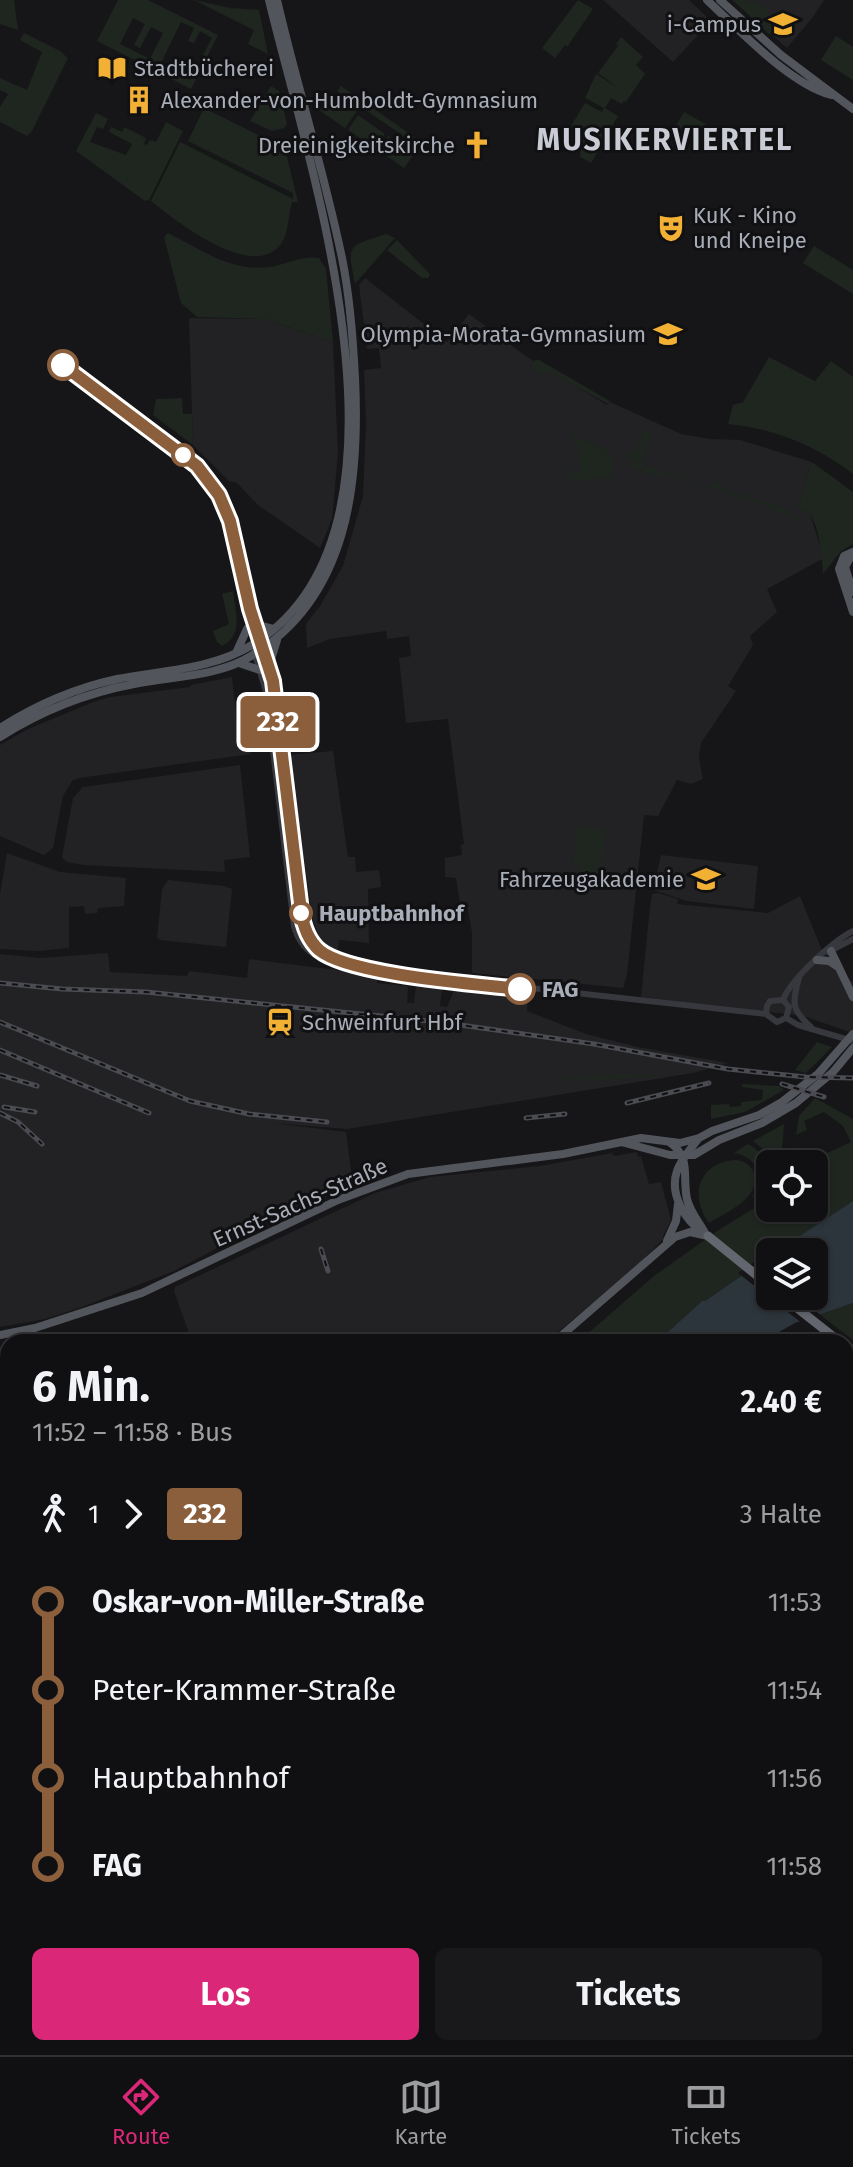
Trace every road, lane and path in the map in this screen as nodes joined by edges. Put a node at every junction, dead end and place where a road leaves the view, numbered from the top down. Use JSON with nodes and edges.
{"nodes":[{"id":1,"x":269,"y":0,"type":"edge"},
{"id":2,"x":277,"y":0,"type":"edge"},
{"id":3,"x":707,"y":0,"type":"edge"},
{"id":4,"x":720,"y":0,"type":"edge"},
{"id":5,"x":832,"y":95,"type":"junction"},
{"id":6,"x":853,"y":109,"type":"edge"},
{"id":7,"x":853,"y":553,"type":"edge"},
{"id":8,"x":842,"y":568,"type":"junction"},
{"id":9,"x":853,"y":592,"type":"edge"},
{"id":10,"x":853,"y":612,"type":"edge"},
{"id":11,"x":274,"y":629,"type":"junction"},
{"id":12,"x":278,"y":639,"type":"junction"},
{"id":13,"x":257,"y":647,"type":"junction"},
{"id":14,"x":236,"y":653,"type":"junction"},
{"id":15,"x":239,"y":663,"type":"junction"},
{"id":16,"x":269,"y":666,"type":"junction"},
{"id":17,"x":260,"y":670,"type":"junction"},
{"id":18,"x":0,"y":728,"type":"edge"},
{"id":19,"x":0,"y":737,"type":"edge"},
{"id":20,"x":283,"y":796,"type":"junction"},
{"id":21,"x":853,"y":931,"type":"edge"},
{"id":22,"x":853,"y":939,"type":"edge"},
{"id":23,"x":824,"y":955,"type":"junction"},
{"id":24,"x":373,"y":970,"type":"junction"},
{"id":25,"x":841,"y":972,"type":"junction"},
{"id":26,"x":799,"y":976,"type":"junction"},
{"id":27,"x":853,"y":981,"type":"edge"},
{"id":28,"x":853,"y":997,"type":"edge"},
{"id":29,"x":783,"y":1000,"type":"junction"},
{"id":30,"x":766,"y":1014,"type":"junction"},
{"id":31,"x":786,"y":1018,"type":"junction"},
{"id":32,"x":814,"y":1030,"type":"junction"},
{"id":33,"x":852,"y":1038,"type":"edge"},
{"id":34,"x":853,"y":1064,"type":"edge"},
{"id":35,"x":839,"y":1065,"type":"junction"},
{"id":36,"x":699,"y":1138,"type":"junction"},
{"id":37,"x":669,"y":1141,"type":"junction"},
{"id":38,"x":625,"y":1143,"type":"junction"},
{"id":39,"x":701,"y":1152,"type":"junction"},
{"id":40,"x":666,"y":1154,"type":"junction"},
{"id":41,"x":684,"y":1157,"type":"junction"},
{"id":42,"x":677,"y":1170,"type":"junction"},
{"id":43,"x":687,"y":1178,"type":"junction"},
{"id":44,"x":678,"y":1200,"type":"junction"},
{"id":45,"x":688,"y":1212,"type":"junction"},
{"id":46,"x":708,"y":1236,"type":"junction"},
{"id":47,"x":664,"y":1246,"type":"junction"},
{"id":48,"x":756,"y":1275,"type":"edge"},
{"id":49,"x":800,"y":1310,"type":"edge"},
{"id":50,"x":5,"y":1334,"type":"edge"},
{"id":51,"x":564,"y":1334,"type":"edge"},
{"id":52,"x":830,"y":1334,"type":"edge"}],
"edges":[{"from":1,"to":11,"type":"main road"},
{"from":2,"to":12,"type":"main road"},
{"from":3,"to":5,"type":"main road"},
{"from":4,"to":5,"type":"main road"},
{"from":5,"to":6,"type":"main road"},
{"from":7,"to":8,"type":"main road"},
{"from":8,"to":9,"type":"main road"},
{"from":8,"to":10,"type":"main road"},
{"from":11,"to":13,"type":"main road"},
{"from":11,"to":14,"type":"main road"},
{"from":12,"to":13,"type":"main road"},
{"from":12,"to":16,"type":"main road"},
{"from":13,"to":14,"type":"main road"},
{"from":13,"to":15,"type":"main road"},
{"from":13,"to":16,"type":"street"},
{"from":13,"to":17,"type":"street"},
{"from":14,"to":18,"type":"main road"},
{"from":15,"to":17,"type":"main road"},
{"from":15,"to":19,"type":"main road"},
{"from":16,"to":20,"type":"street"},
{"from":17,"to":20,"type":"street"},
{"from":20,"to":24,"type":"street"},
{"from":20,"to":24,"type":"street"},
{"from":21,"to":23,"type":"street"},
{"from":22,"to":23,"type":"street"},
{"from":23,"to":25,"type":"main road"},
{"from":23,"to":25,"type":"main road"},
{"from":23,"to":26,"type":"street"},
{"from":24,"to":30,"type":"street"},
{"from":25,"to":27,"type":"main road"},
{"from":25,"to":28,"type":"main road"},
{"from":26,"to":29,"type":"street"},
{"from":26,"to":32,"type":"street"},
{"from":29,"to":30,"type":"street"},
{"from":29,"to":31,"type":"street"},
{"from":30,"to":31,"type":"street"},
{"from":31,"to":32,"type":"street"},
{"from":32,"to":33,"type":"street"},
{"from":33,"to":35,"type":"main road","name":"Ernst-Sachs-Straße"},
{"from":33,"to":36,"type":"main road","name":"Ernst-Sachs-Straße"},
{"from":34,"to":35,"type":"main road"},
{"from":35,"to":39,"type":"main road","name":"Ernst-Sachs-Straße"},
{"from":36,"to":37,"type":"main road","name":"Ernst-Sachs-Straße"},
{"from":36,"to":41,"type":"main road"},
{"from":37,"to":38,"type":"main road","name":"Ernst-Sachs-Straße"},
{"from":37,"to":41,"type":"main road"},
{"from":38,"to":40,"type":"main road","name":"Ernst-Sachs-Straße"},
{"from":38,"to":50,"type":"main road","name":"Ernst-Sachs-Straße"},
{"from":39,"to":41,"type":"main road","name":"Ernst-Sachs-Straße"},
{"from":39,"to":43,"type":"main road"},
{"from":40,"to":41,"type":"main road","name":"Ernst-Sachs-Straße"},
{"from":40,"to":42,"type":"main road"},
{"from":41,"to":42,"type":"main road"},
{"from":41,"to":43,"type":"main road"},
{"from":42,"to":44,"type":"main road"},
{"from":43,"to":45,"type":"main road"},
{"from":44,"to":45,"type":"main road"},
{"from":44,"to":47,"type":"main road"},
{"from":45,"to":46,"type":"main road"},
{"from":46,"to":47,"type":"main road"},
{"from":46,"to":48,"type":"highway"},
{"from":47,"to":51,"type":"main road"},
{"from":49,"to":52,"type":"highway"}]}
